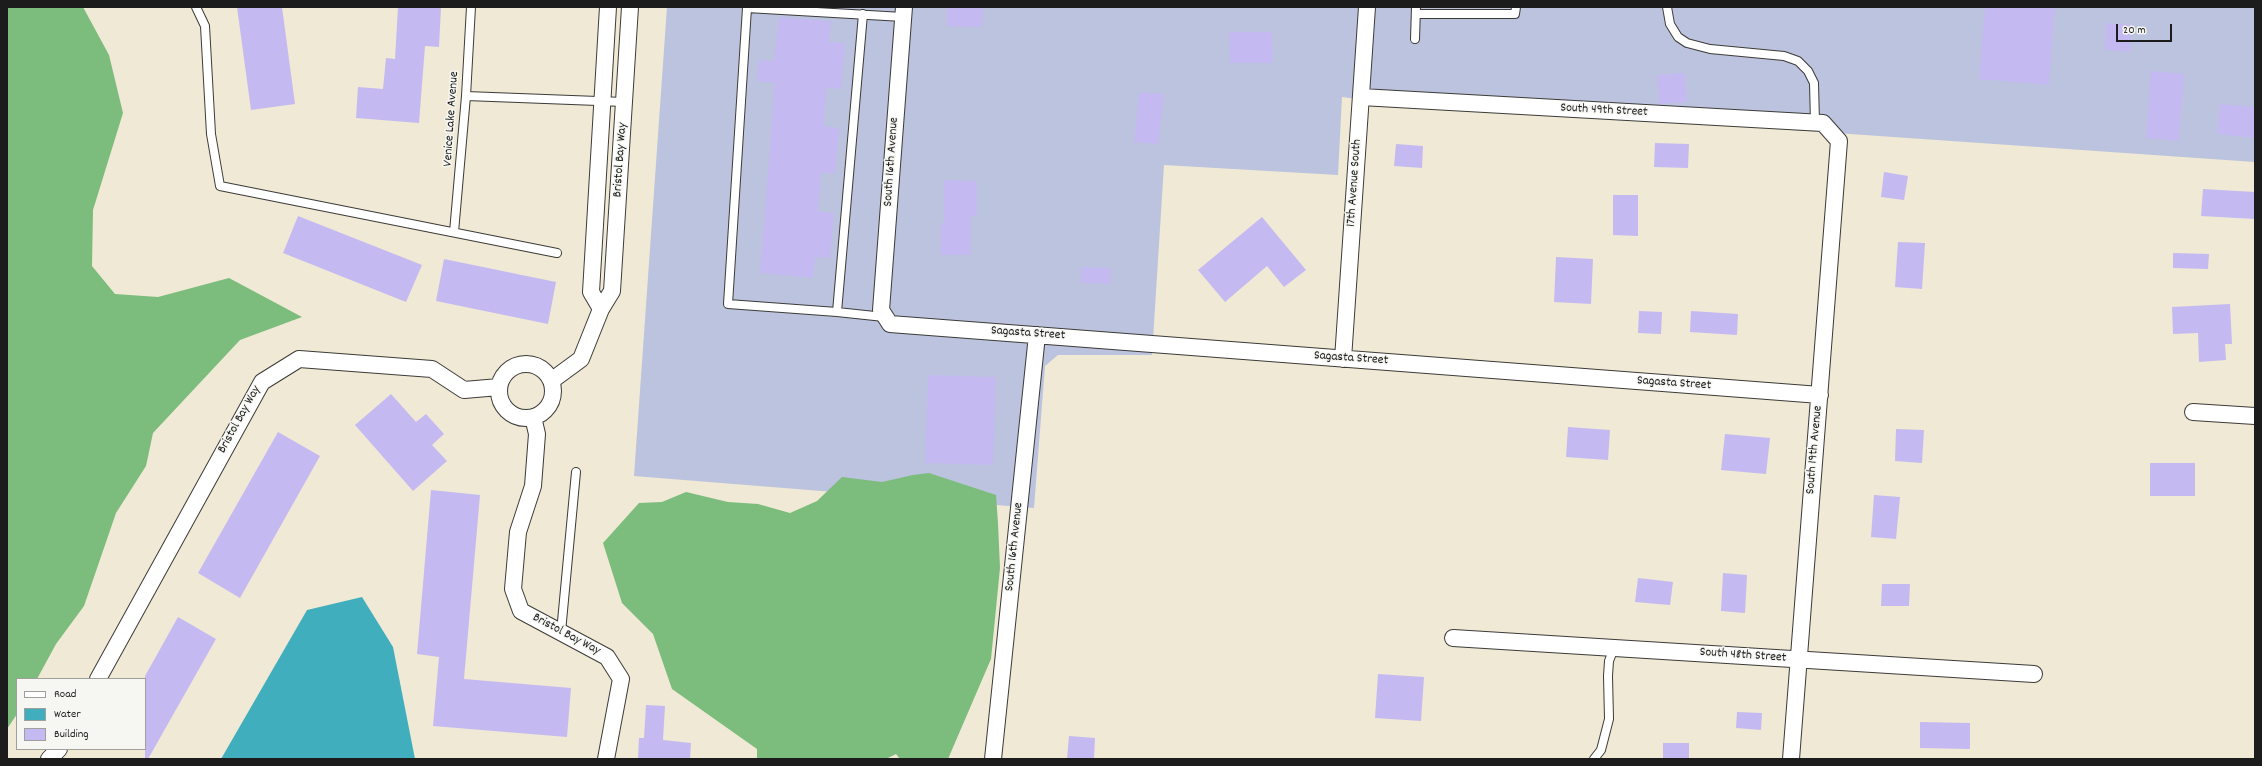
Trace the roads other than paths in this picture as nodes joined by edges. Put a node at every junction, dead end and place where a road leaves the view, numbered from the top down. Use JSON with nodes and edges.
{"nodes":[{"id":1,"x":196,"y":7,"type":"edge"},
{"id":2,"x":471,"y":7,"type":"edge"},
{"id":3,"x":608,"y":7,"type":"edge"},
{"id":4,"x":630,"y":7,"type":"edge"},
{"id":5,"x":1367,"y":7,"type":"edge"},
{"id":6,"x":1516,"y":7,"type":"edge"},
{"id":7,"x":1667,"y":7,"type":"edge"},
{"id":8,"x":1416,"y":11,"type":"edge"},
{"id":9,"x":904,"y":12,"type":"edge"},
{"id":10,"x":863,"y":14,"type":"junction"},
{"id":11,"x":1415,"y":38,"type":"dead end"},
{"id":12,"x":466,"y":96,"type":"junction"},
{"id":13,"x":1361,"y":97,"type":"junction"},
{"id":14,"x":603,"y":101,"type":"junction"},
{"id":15,"x":624,"y":102,"type":"junction"},
{"id":16,"x":1815,"y":123,"type":"junction"},
{"id":17,"x":1839,"y":141,"type":"joint"},
{"id":18,"x":454,"y":232,"type":"junction"},
{"id":19,"x":557,"y":253,"type":"dead end"},
{"id":20,"x":601,"y":309,"type":"junction"},
{"id":21,"x":837,"y":312,"type":"junction"},
{"id":22,"x":884,"y":317,"type":"junction"},
{"id":23,"x":1037,"y":335,"type":"junction"},
{"id":24,"x":1343,"y":358,"type":"junction"},
{"id":25,"x":551,"y":381,"type":"junction"},
{"id":26,"x":499,"y":387,"type":"junction"},
{"id":27,"x":1820,"y":395,"type":"junction"},
{"id":28,"x":2193,"y":412,"type":"dead end"},
{"id":29,"x":2255,"y":416,"type":"edge"},
{"id":30,"x":533,"y":417,"type":"junction"},
{"id":31,"x":576,"y":472,"type":"dead end"},
{"id":32,"x":561,"y":632,"type":"junction"},
{"id":33,"x":1453,"y":638,"type":"dead end"},
{"id":34,"x":1614,"y":648,"type":"junction"},
{"id":35,"x":1798,"y":660,"type":"junction"},
{"id":36,"x":2034,"y":674,"type":"dead end"},
{"id":37,"x":99,"y":678,"type":"edge"},
{"id":38,"x":58,"y":750,"type":"edge"},
{"id":39,"x":49,"y":759,"type":"edge"},
{"id":40,"x":606,"y":759,"type":"edge"},
{"id":41,"x":993,"y":759,"type":"edge"},
{"id":42,"x":1594,"y":759,"type":"edge"},
{"id":43,"x":1791,"y":759,"type":"edge"}],
"edges":[{"from":1,"to":18,"type":"lane"},
{"from":2,"to":12,"type":"lane","name":"Venice Lake Avenue"},
{"from":3,"to":14,"type":"street","name":"Bristol Bay Way"},
{"from":4,"to":15,"type":"street","name":"Bristol Bay Way"},
{"from":5,"to":13,"type":"street","name":"17th Avenue South"},
{"from":6,"to":8,"type":"lane"},
{"from":7,"to":16,"type":"lane"},
{"from":8,"to":11,"type":"lane"},
{"from":9,"to":10,"type":"lane"},
{"from":9,"to":22,"type":"street","name":"South 16th Avenue"},
{"from":10,"to":21,"type":"lane"},
{"from":10,"to":21,"type":"lane"},
{"from":12,"to":14,"type":"lane"},
{"from":12,"to":18,"type":"lane","name":"Venice Lake Avenue"},
{"from":13,"to":16,"type":"street","name":"South 49th Street"},
{"from":13,"to":24,"type":"street","name":"17th Avenue South"},
{"from":14,"to":15,"type":"lane"},
{"from":14,"to":20,"type":"street","name":"Bristol Bay Way"},
{"from":15,"to":20,"type":"street","name":"Bristol Bay Way"},
{"from":16,"to":17,"type":"street","name":"South 49th Street"},
{"from":17,"to":27,"type":"street","name":"South 19th Avenue"},
{"from":18,"to":19,"type":"lane"},
{"from":20,"to":25,"type":"street","name":"Bristol Bay Way"},
{"from":21,"to":22,"type":"lane"},
{"from":22,"to":23,"type":"street","name":"Sagasta Street"},
{"from":23,"to":24,"type":"street","name":"Sagasta Street"},
{"from":23,"to":41,"type":"street","name":"South 16th Avenue"},
{"from":24,"to":27,"type":"street","name":"Sagasta Street"},
{"from":25,"to":26,"type":"street"},
{"from":25,"to":30,"type":"street"},
{"from":26,"to":30,"type":"street"},
{"from":26,"to":37,"type":"street","name":"Bristol Bay Way"},
{"from":27,"to":35,"type":"street","name":"South 19th Avenue"},
{"from":28,"to":29,"type":"street"},
{"from":30,"to":32,"type":"street","name":"Bristol Bay Way"},
{"from":31,"to":32,"type":"lane"},
{"from":32,"to":40,"type":"street","name":"Bristol Bay Way"},
{"from":33,"to":34,"type":"street","name":"South 48th Street"},
{"from":34,"to":35,"type":"street","name":"South 48th Street"},
{"from":34,"to":42,"type":"lane"},
{"from":35,"to":36,"type":"street","name":"South 48th Street"},
{"from":35,"to":43,"type":"street","name":"South 19th Avenue"},
{"from":38,"to":39,"type":"street"}]}
